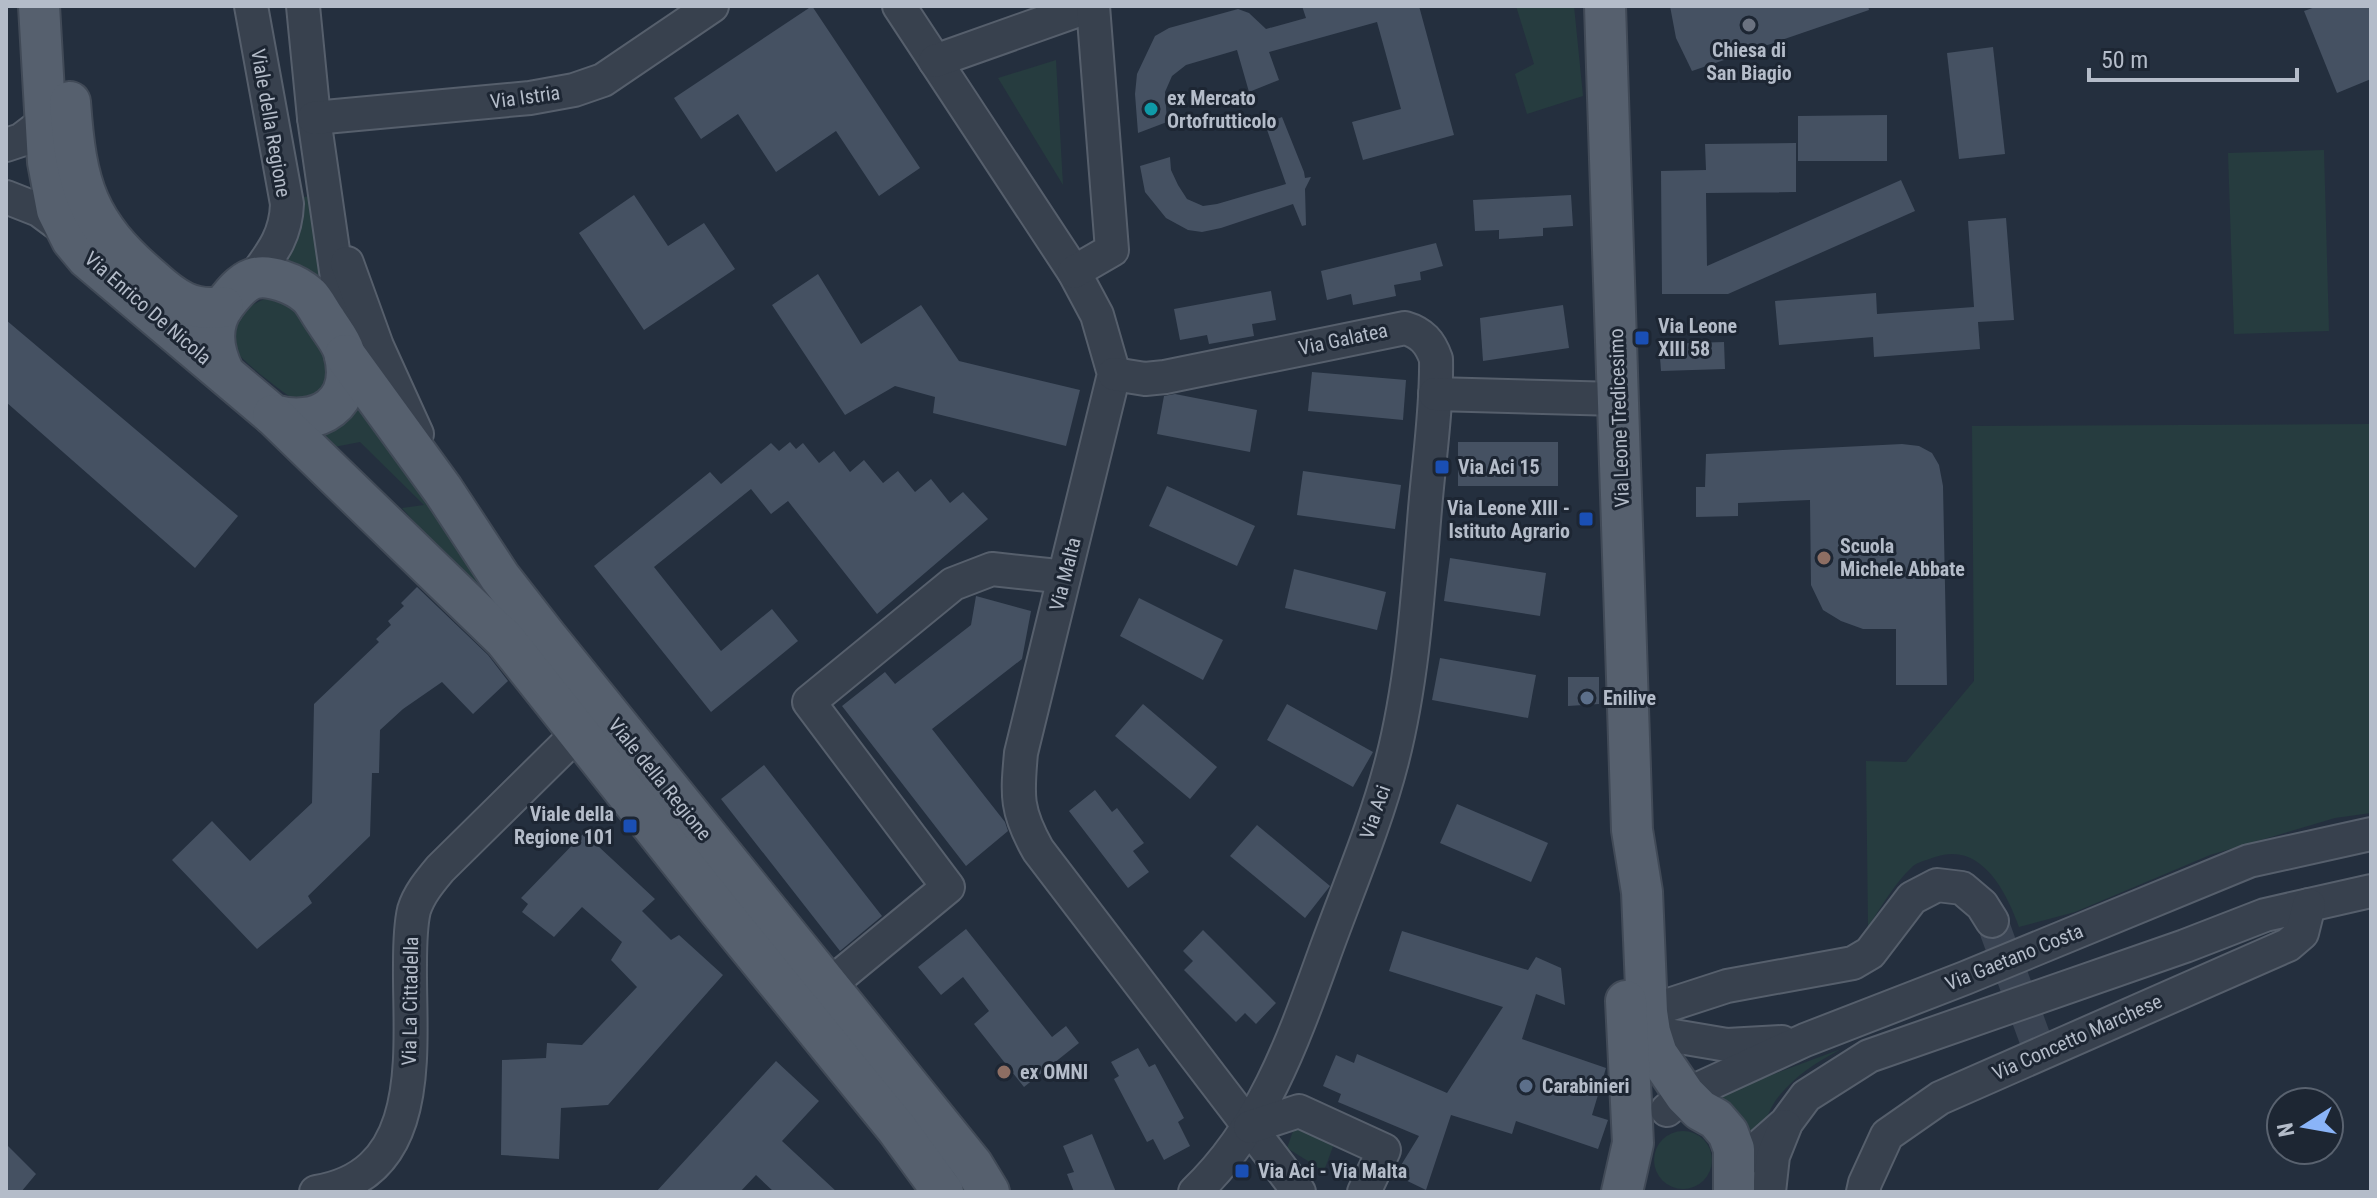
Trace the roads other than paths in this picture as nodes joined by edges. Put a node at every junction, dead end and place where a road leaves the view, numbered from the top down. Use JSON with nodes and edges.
{"nodes":[{"id":1,"x":39,"y":6,"type":"edge"},
{"id":2,"x":63,"y":6,"type":"edge"},
{"id":3,"x":251,"y":6,"type":"edge"},
{"id":4,"x":303,"y":6,"type":"edge"},
{"id":5,"x":712,"y":6,"type":"edge"},
{"id":6,"x":899,"y":6,"type":"edge"},
{"id":7,"x":1092,"y":6,"type":"edge"},
{"id":8,"x":1605,"y":6,"type":"edge"},
{"id":9,"x":1043,"y":14,"type":"edge"},
{"id":10,"x":935,"y":61,"type":"junction"},
{"id":11,"x":314,"y":118,"type":"junction"},
{"id":12,"x":46,"y":121,"type":"junction"},
{"id":13,"x":6,"y":145,"type":"edge"},
{"id":14,"x":6,"y":197,"type":"edge"},
{"id":15,"x":325,"y":199,"type":"junction"},
{"id":16,"x":66,"y":230,"type":"junction"},
{"id":17,"x":1074,"y":272,"type":"junction"},
{"id":18,"x":253,"y":279,"type":"junction"},
{"id":19,"x":223,"y":307,"type":"junction"},
{"id":20,"x":344,"y":351,"type":"junction"},
{"id":21,"x":224,"y":373,"type":"junction"},
{"id":22,"x":1114,"y":374,"type":"junction"},
{"id":23,"x":1435,"y":394,"type":"junction"},
{"id":24,"x":1618,"y":399,"type":"junction"},
{"id":25,"x":273,"y":415,"type":"junction"},
{"id":26,"x":443,"y":490,"type":"junction"},
{"id":27,"x":1063,"y":580,"type":"junction"},
{"id":28,"x":574,"y":707,"type":"junction"},
{"id":29,"x":639,"y":779,"type":"junction"},
{"id":30,"x":1632,"y":830,"type":"junction"},
{"id":31,"x":2371,"y":834,"type":"edge"},
{"id":32,"x":2371,"y":891,"type":"edge"},
{"id":33,"x":2309,"y":905,"type":"junction"},
{"id":34,"x":1992,"y":921,"type":"tunnel mouth"},
{"id":35,"x":828,"y":986,"type":"junction"},
{"id":36,"x":1648,"y":1022,"type":"junction"},
{"id":37,"x":1805,"y":1040,"type":"junction"},
{"id":38,"x":1684,"y":1105,"type":"junction"},
{"id":39,"x":1786,"y":1123,"type":"junction"},
{"id":40,"x":1250,"y":1127,"type":"junction"},
{"id":41,"x":1632,"y":1172,"type":"edge"},
{"id":42,"x":1732,"y":1182,"type":"edge"},
{"id":43,"x":316,"y":1192,"type":"edge"},
{"id":44,"x":943,"y":1192,"type":"edge"},
{"id":45,"x":989,"y":1192,"type":"edge"},
{"id":46,"x":1195,"y":1192,"type":"edge"},
{"id":47,"x":1299,"y":1192,"type":"edge"},
{"id":48,"x":1364,"y":1192,"type":"edge"},
{"id":49,"x":1769,"y":1192,"type":"edge"},
{"id":50,"x":1863,"y":1192,"type":"edge"}],
"edges":[{"from":1,"to":12,"type":"main road","name":"Via Enrico De Nicola"},
{"from":2,"to":19,"type":"main road","name":"Via Enrico De Nicola"},
{"from":3,"to":18,"type":"street","name":"Viale della Regione"},
{"from":4,"to":11,"type":"street","name":"Viale della Regione"},
{"from":5,"to":11,"type":"street","name":"Via Istria"},
{"from":6,"to":10,"type":"street","name":"Via Malta"},
{"from":7,"to":9,"type":"street"},
{"from":7,"to":17,"type":"street"},
{"from":8,"to":24,"type":"main road","name":"Via Leone Tredicesimo"},
{"from":9,"to":10,"type":"street"},
{"from":10,"to":17,"type":"street","name":"Via Malta"},
{"from":11,"to":15,"type":"street","name":"Viale della Regione"},
{"from":12,"to":13,"type":"street"},
{"from":12,"to":16,"type":"main road","name":"Via Enrico De Nicola"},
{"from":14,"to":16,"type":"street"},
{"from":15,"to":20,"type":"street"},
{"from":15,"to":26,"type":"street"},
{"from":16,"to":21,"type":"main road","name":"Via Enrico De Nicola"},
{"from":17,"to":22,"type":"street","name":"Via Malta"},
{"from":18,"to":19,"type":"main road"},
{"from":18,"to":20,"type":"main road"},
{"from":19,"to":21,"type":"main road"},
{"from":20,"to":25,"type":"main road"},
{"from":20,"to":26,"type":"main road","name":"Viale della Regione"},
{"from":21,"to":25,"type":"main road"},
{"from":22,"to":23,"type":"street","name":"Via Galatea"},
{"from":22,"to":27,"type":"street","name":"Via Malta"},
{"from":23,"to":24,"type":"street"},
{"from":23,"to":40,"type":"street","name":"Via Aci"},
{"from":24,"to":30,"type":"main road","name":"Via Leone Tredicesimo"},
{"from":25,"to":28,"type":"main road","name":"Viale della Regione"},
{"from":26,"to":28,"type":"main road","name":"Viale della Regione"},
{"from":27,"to":35,"type":"street"},
{"from":27,"to":40,"type":"street","name":"Via Malta"},
{"from":28,"to":29,"type":"main road","name":"Viale della Regione"},
{"from":28,"to":43,"type":"street","name":"Via La Cittadella"},
{"from":29,"to":35,"type":"main road","name":"Viale della Regione"},
{"from":29,"to":44,"type":"main road","name":"Viale della Regione"},
{"from":30,"to":36,"type":"main road"},
{"from":30,"to":41,"type":"main road"},
{"from":31,"to":37,"type":"street","name":"Via Gaetano Costa"},
{"from":32,"to":33,"type":"street"},
{"from":33,"to":39,"type":"street"},
{"from":33,"to":50,"type":"street","name":"Via Concetto Marchese"},
{"from":34,"to":36,"type":"street"},
{"from":35,"to":45,"type":"main road","name":"Viale della Regione"},
{"from":36,"to":37,"type":"street"},
{"from":36,"to":38,"type":"main road"},
{"from":37,"to":38,"type":"street","name":"Via Gaetano Costa"},
{"from":38,"to":41,"type":"main road"},
{"from":38,"to":42,"type":"main road"},
{"from":39,"to":42,"type":"street"},
{"from":39,"to":49,"type":"street"},
{"from":40,"to":46,"type":"street","name":"Via Aci"},
{"from":40,"to":47,"type":"street","name":"Via Malta"},
{"from":40,"to":48,"type":"street"}]}
